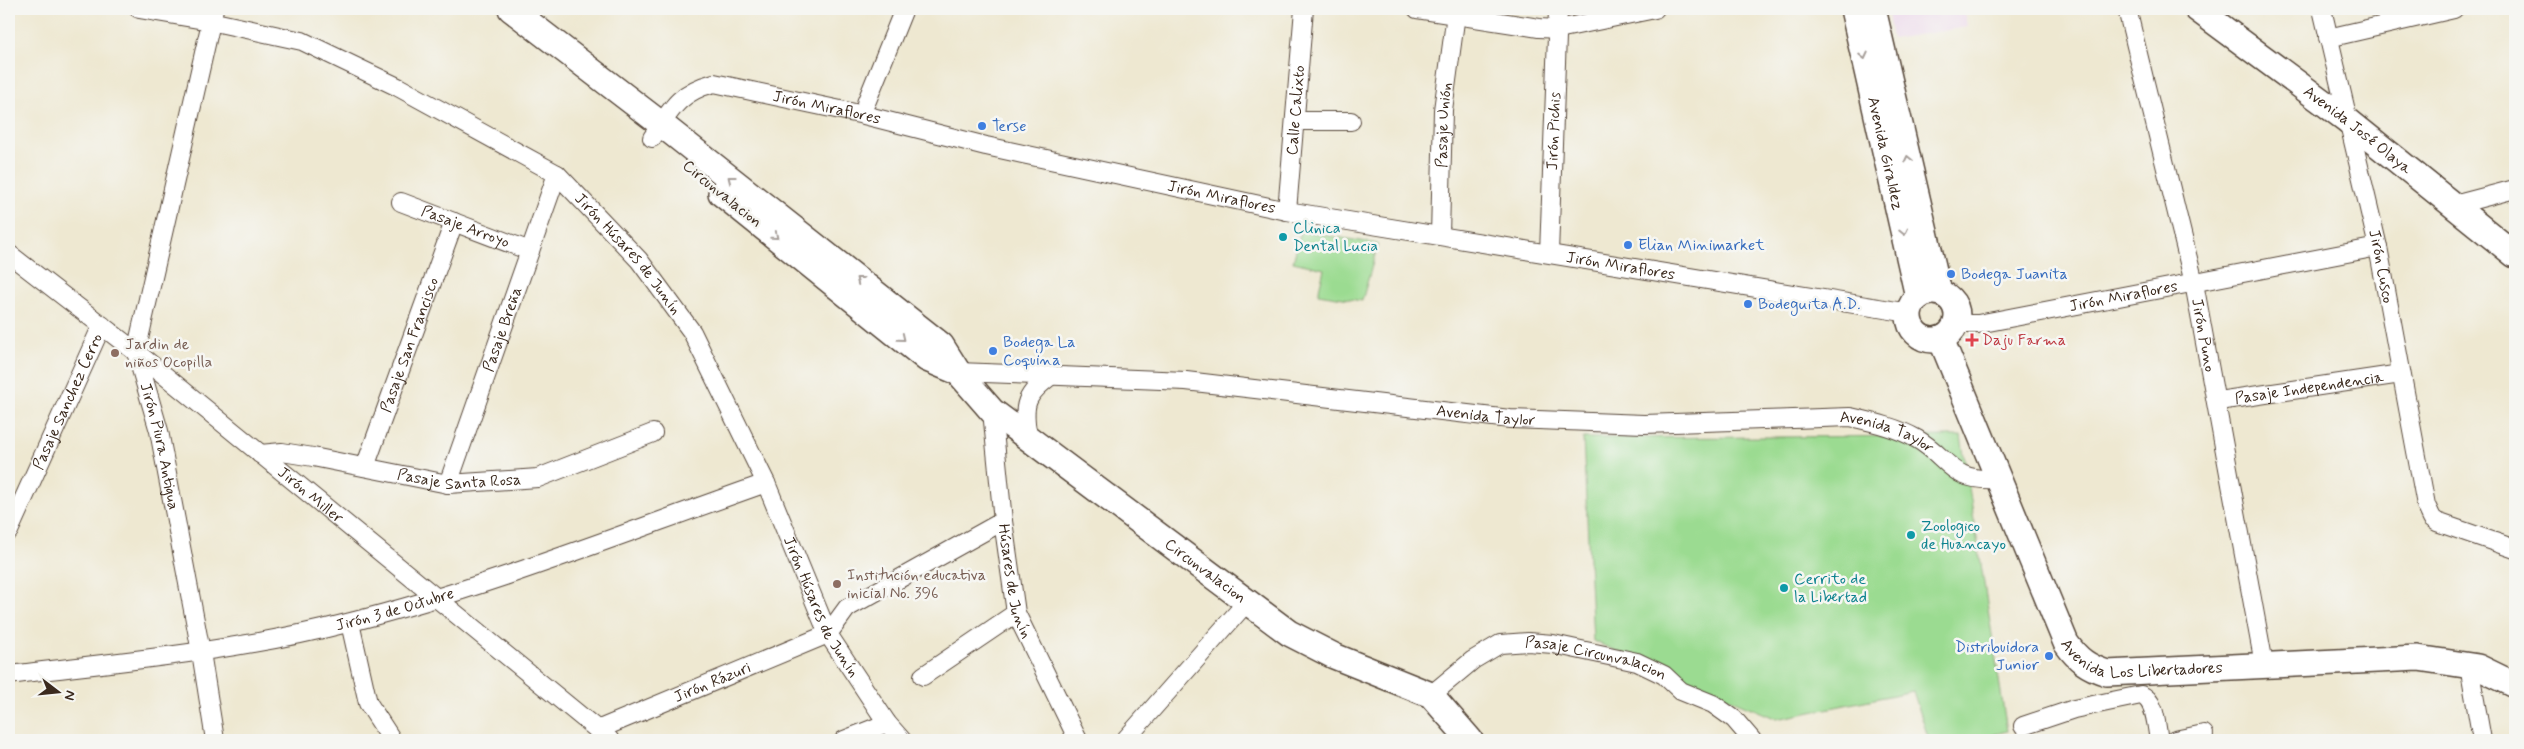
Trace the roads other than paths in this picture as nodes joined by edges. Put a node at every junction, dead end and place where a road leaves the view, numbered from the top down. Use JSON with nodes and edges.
{"nodes":[{"id":1,"x":140,"y":9,"type":"edge"},
{"id":2,"x":491,"y":9,"type":"edge"},
{"id":3,"x":511,"y":9,"type":"edge"},
{"id":4,"x":904,"y":9,"type":"edge"},
{"id":5,"x":1304,"y":9,"type":"edge"},
{"id":6,"x":1417,"y":9,"type":"edge"},
{"id":7,"x":1558,"y":9,"type":"edge"},
{"id":8,"x":1655,"y":9,"type":"edge"},
{"id":9,"x":1853,"y":9,"type":"edge"},
{"id":10,"x":1873,"y":9,"type":"edge"},
{"id":11,"x":2127,"y":9,"type":"edge"},
{"id":12,"x":2197,"y":9,"type":"edge"},
{"id":13,"x":2322,"y":9,"type":"edge"},
{"id":14,"x":2454,"y":9,"type":"edge"},
{"id":15,"x":1456,"y":14,"type":"junction"},
{"id":16,"x":212,"y":15,"type":"edge"},
{"id":17,"x":1558,"y":29,"type":"junction"},
{"id":18,"x":2328,"y":38,"type":"junction"},
{"id":19,"x":866,"y":103,"type":"dead end"},
{"id":20,"x":1351,"y":120,"type":"dead end"},
{"id":21,"x":2347,"y":120,"type":"junction"},
{"id":22,"x":1296,"y":121,"type":"junction"},
{"id":23,"x":657,"y":131,"type":"junction"},
{"id":24,"x":557,"y":174,"type":"junction"},
{"id":25,"x":2515,"y":189,"type":"edge"},
{"id":26,"x":401,"y":202,"type":"dead end"},
{"id":27,"x":2454,"y":206,"type":"junction"},
{"id":28,"x":1287,"y":211,"type":"junction"},
{"id":29,"x":454,"y":222,"type":"junction"},
{"id":30,"x":1440,"y":236,"type":"junction"},
{"id":31,"x":2378,"y":247,"type":"junction"},
{"id":32,"x":530,"y":251,"type":"junction"},
{"id":33,"x":1549,"y":253,"type":"junction"},
{"id":34,"x":9,"y":254,"type":"edge"},
{"id":35,"x":2515,"y":255,"type":"edge"},
{"id":36,"x":2194,"y":282,"type":"junction"},
{"id":37,"x":1922,"y":301,"type":"junction"},
{"id":38,"x":102,"y":325,"type":"junction"},
{"id":39,"x":1949,"y":332,"type":"junction"},
{"id":40,"x":136,"y":352,"type":"junction"},
{"id":41,"x":958,"y":372,"type":"junction"},
{"id":42,"x":2402,"y":374,"type":"junction"},
{"id":43,"x":1052,"y":375,"type":"junction"},
{"id":44,"x":2218,"y":401,"type":"junction"},
{"id":45,"x":992,"y":412,"type":"junction"},
{"id":46,"x":653,"y":433,"type":"dead end"},
{"id":47,"x":1028,"y":437,"type":"junction"},
{"id":48,"x":260,"y":454,"type":"junction"},
{"id":49,"x":365,"y":467,"type":"junction"},
{"id":50,"x":1997,"y":479,"type":"junction"},
{"id":51,"x":766,"y":482,"type":"junction"},
{"id":52,"x":448,"y":484,"type":"junction"},
{"id":53,"x":1003,"y":521,"type":"junction"},
{"id":54,"x":9,"y":531,"type":"edge"},
{"id":55,"x":2515,"y":549,"type":"edge"},
{"id":56,"x":437,"y":598,"type":"junction"},
{"id":57,"x":1246,"y":603,"type":"junction"},
{"id":58,"x":1016,"y":614,"type":"junction"},
{"id":59,"x":350,"y":623,"type":"junction"},
{"id":60,"x":828,"y":634,"type":"junction"},
{"id":61,"x":201,"y":652,"type":"junction"},
{"id":62,"x":2264,"y":664,"type":"junction"},
{"id":63,"x":2469,"y":666,"type":"junction"},
{"id":64,"x":9,"y":675,"type":"edge"},
{"id":65,"x":923,"y":676,"type":"dead end"},
{"id":66,"x":2515,"y":685,"type":"edge"},
{"id":67,"x":1431,"y":695,"type":"junction"},
{"id":68,"x":887,"y":723,"type":"junction"},
{"id":69,"x":2023,"y":726,"type":"dead end"},
{"id":70,"x":2204,"y":734,"type":"dead end"},
{"id":71,"x":604,"y":735,"type":"edge"},
{"id":72,"x":215,"y":740,"type":"edge"},
{"id":73,"x":392,"y":740,"type":"edge"},
{"id":74,"x":844,"y":740,"type":"edge"},
{"id":75,"x":902,"y":740,"type":"edge"},
{"id":76,"x":1078,"y":740,"type":"edge"},
{"id":77,"x":1125,"y":740,"type":"edge"},
{"id":78,"x":1470,"y":740,"type":"edge"},
{"id":79,"x":1752,"y":740,"type":"edge"},
{"id":80,"x":2159,"y":740,"type":"edge"},
{"id":81,"x":2175,"y":740,"type":"edge"},
{"id":82,"x":2482,"y":740,"type":"edge"}],
"edges":[{"from":1,"to":16,"type":"street","name":"Jirón Húsares de Junín"},
{"from":2,"to":23,"type":"street","name":"Circunvalacion"},
{"from":3,"to":23,"type":"street","name":"Circunvalacion"},
{"from":4,"to":19,"type":"street"},
{"from":5,"to":22,"type":"street","name":"Calle Calixto"},
{"from":6,"to":15,"type":"street"},
{"from":7,"to":17,"type":"street","name":"Jirón Pichis"},
{"from":8,"to":17,"type":"street"},
{"from":9,"to":37,"type":"street","name":"Avenida Giraldez","one_way":true},
{"from":37,"to":10,"type":"street","name":"Avenida Giraldez","one_way":true},
{"from":11,"to":36,"type":"street","name":"Jirón Puno"},
{"from":12,"to":21,"type":"street","name":"Avenida José Olaya"},
{"from":13,"to":18,"type":"street","name":"Jirón Cusco"},
{"from":14,"to":18,"type":"street"},
{"from":15,"to":17,"type":"street"},
{"from":15,"to":30,"type":"street","name":"Pasaje Unión"},
{"from":16,"to":24,"type":"street","name":"Jirón Húsares de Junín"},
{"from":16,"to":40,"type":"street","name":"Jirón Piura Antigua"},
{"from":17,"to":33,"type":"street","name":"Jirón Pichis"},
{"from":18,"to":21,"type":"street","name":"Jirón Cusco"},
{"from":20,"to":22,"type":"street"},
{"from":21,"to":27,"type":"street","name":"Avenida José Olaya"},
{"from":21,"to":31,"type":"street","name":"Jirón Cusco"},
{"from":22,"to":28,"type":"street","name":"Calle Calixto"},
{"from":23,"to":28,"type":"street","name":"Jirón Miraflores"},
{"from":23,"to":41,"type":"street","name":"Circunvalacion"},
{"from":24,"to":32,"type":"street","name":"Pasaje Breña"},
{"from":24,"to":51,"type":"street","name":"Jirón Húsares de Junín"},
{"from":25,"to":27,"type":"street"},
{"from":26,"to":29,"type":"street","name":"Pasaje Arroyo"},
{"from":27,"to":35,"type":"street","name":"Avenida José Olaya"},
{"from":28,"to":30,"type":"street","name":"Jirón Miraflores"},
{"from":29,"to":32,"type":"street","name":"Pasaje Arroyo"},
{"from":29,"to":49,"type":"street","name":"Pasaje San Francisco"},
{"from":30,"to":33,"type":"street","name":"Jirón Miraflores"},
{"from":31,"to":36,"type":"street","name":"Jirón Miraflores"},
{"from":31,"to":42,"type":"street","name":"Jirón Cusco"},
{"from":32,"to":52,"type":"street","name":"Pasaje Breña"},
{"from":33,"to":37,"type":"street","name":"Jirón Miraflores"},
{"from":34,"to":38,"type":"street","name":"Jirón Miller"},
{"from":36,"to":39,"type":"street","name":"Jirón Miraflores"},
{"from":36,"to":44,"type":"street","name":"Jirón Puno"},
{"from":37,"to":39,"type":"street"},
{"from":37,"to":39,"type":"street"},
{"from":38,"to":40,"type":"street","name":"Jirón Miller"},
{"from":38,"to":54,"type":"street","name":"Pasaje Sanchez Cerro"},
{"from":39,"to":50,"type":"street","name":"Avenida Los Libertadores"},
{"from":40,"to":48,"type":"street","name":"Jirón Miller"},
{"from":40,"to":61,"type":"street","name":"Jirón Piura Antigua"},
{"from":41,"to":43,"type":"street","name":"Avenida Taylor"},
{"from":41,"to":45,"type":"street","name":"Circunvalacion"},
{"from":42,"to":44,"type":"street","name":"Pasaje Independencia"},
{"from":42,"to":55,"type":"street","name":"Jirón Cusco"},
{"from":43,"to":47,"type":"street"},
{"from":43,"to":50,"type":"street","name":"Avenida Taylor"},
{"from":44,"to":62,"type":"street","name":"Jirón Puno"},
{"from":45,"to":47,"type":"street","name":"Circunvalacion"},
{"from":45,"to":53,"type":"street","name":"Húsares de Junín"},
{"from":46,"to":52,"type":"street","name":"Pasaje Santa Rosa"},
{"from":47,"to":57,"type":"street","name":"Circunvalacion"},
{"from":48,"to":49,"type":"street","name":"Pasaje Santa Rosa"},
{"from":48,"to":56,"type":"street","name":"Jirón Miller"},
{"from":49,"to":52,"type":"street","name":"Pasaje Santa Rosa"},
{"from":50,"to":62,"type":"street","name":"Avenida Los Libertadores"},
{"from":51,"to":56,"type":"street","name":"Jirón 3 de Octubre"},
{"from":51,"to":60,"type":"street","name":"Jirón Húsares de Junín"},
{"from":53,"to":58,"type":"street","name":"Húsares de Junín"},
{"from":53,"to":60,"type":"street"},
{"from":56,"to":59,"type":"street","name":"Jirón 3 de Octubre"},
{"from":56,"to":71,"type":"street","name":"Jirón Miller"},
{"from":57,"to":67,"type":"street","name":"Circunvalacion"},
{"from":57,"to":77,"type":"street"},
{"from":58,"to":65,"type":"street"},
{"from":58,"to":76,"type":"street","name":"Húsares de Junín"},
{"from":59,"to":61,"type":"street","name":"Jirón 3 de Octubre"},
{"from":59,"to":73,"type":"street"},
{"from":60,"to":68,"type":"street","name":"Jirón Húsares de Junín"},
{"from":60,"to":71,"type":"street","name":"Jirón Rázuri"},
{"from":61,"to":64,"type":"street","name":"Jirón 3 de Octubre"},
{"from":61,"to":72,"type":"street","name":"Jirón Piura Antigua"},
{"from":62,"to":63,"type":"street","name":"Avenida Los Libertadores"},
{"from":63,"to":66,"type":"street","name":"Avenida Los Libertadores"},
{"from":63,"to":82,"type":"street"},
{"from":67,"to":78,"type":"street","name":"Circunvalacion"},
{"from":67,"to":79,"type":"street","name":"Pasaje Circunvalacion"},
{"from":68,"to":74,"type":"street"},
{"from":68,"to":75,"type":"street","name":"Jirón Húsares de Junín"},
{"from":69,"to":80,"type":"street"},
{"from":70,"to":81,"type":"street"}]}
